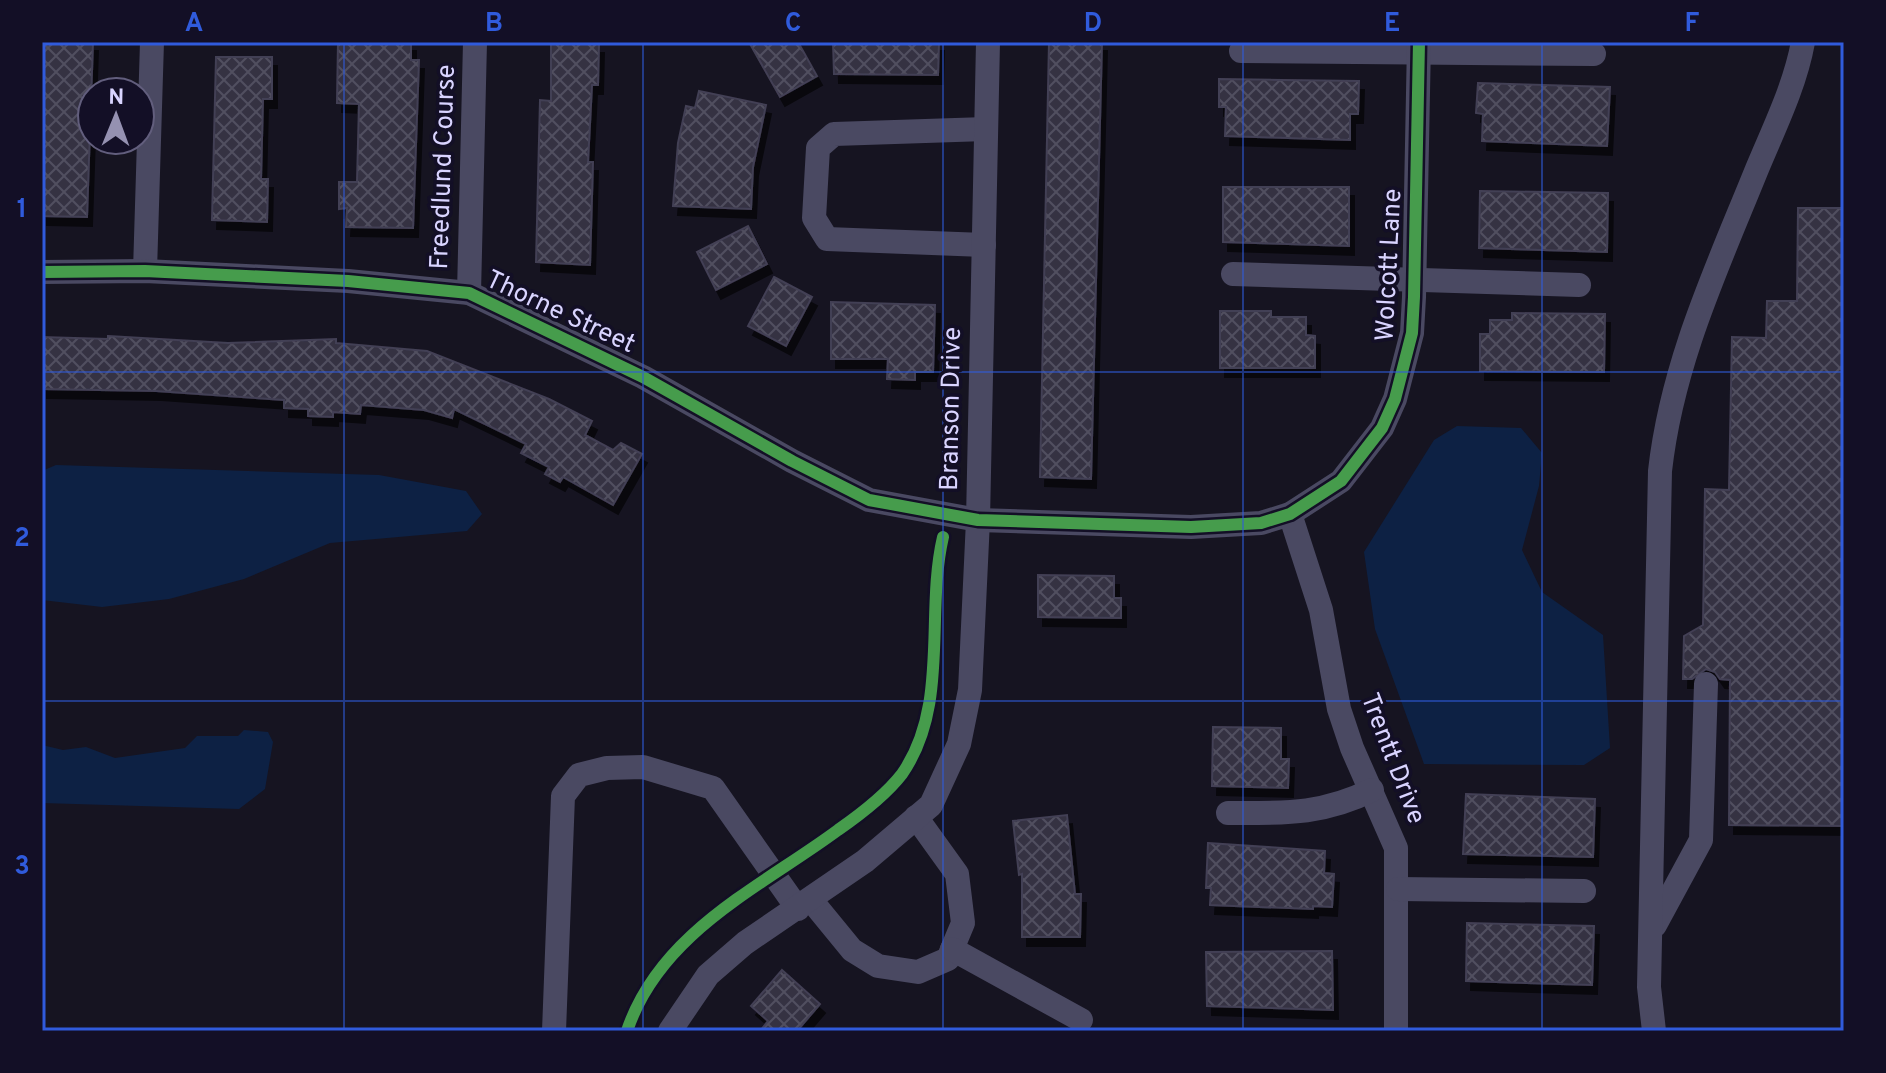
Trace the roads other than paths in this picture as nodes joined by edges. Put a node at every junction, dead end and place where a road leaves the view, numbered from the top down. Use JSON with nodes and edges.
{"nodes":[{"id":1,"x":152,"y":42,"type":"edge"},
{"id":2,"x":475,"y":42,"type":"edge"},
{"id":3,"x":988,"y":42,"type":"edge"},
{"id":4,"x":1803,"y":42,"type":"edge"},
{"id":5,"x":1419,"y":48,"type":"edge"},
{"id":6,"x":1241,"y":51,"type":"dead end"},
{"id":7,"x":1594,"y":54,"type":"dead end"},
{"id":8,"x":986,"y":129,"type":"junction"},
{"id":9,"x":984,"y":245,"type":"junction"},
{"id":10,"x":145,"y":271,"type":"junction"},
{"id":11,"x":42,"y":272,"type":"edge"},
{"id":12,"x":1233,"y":274,"type":"dead end"},
{"id":13,"x":1415,"y":279,"type":"junction"},
{"id":14,"x":1579,"y":285,"type":"dead end"},
{"id":15,"x":469,"y":293,"type":"junction"},
{"id":16,"x":1290,"y":514,"type":"junction"},
{"id":17,"x":978,"y":520,"type":"junction"},
{"id":18,"x":1706,"y":684,"type":"dead end"},
{"id":19,"x":1372,"y":790,"type":"junction"},
{"id":20,"x":1228,"y":813,"type":"dead end"},
{"id":21,"x":916,"y":817,"type":"junction"},
{"id":22,"x":1398,"y":889,"type":"junction"},
{"id":23,"x":1584,"y":891,"type":"dead end"},
{"id":24,"x":804,"y":904,"type":"junction"},
{"id":25,"x":952,"y":949,"type":"junction"},
{"id":26,"x":1650,"y":951,"type":"junction"},
{"id":27,"x":1081,"y":1020,"type":"dead end"},
{"id":28,"x":554,"y":1031,"type":"edge"},
{"id":29,"x":670,"y":1031,"type":"edge"},
{"id":30,"x":1396,"y":1031,"type":"edge"},
{"id":31,"x":1654,"y":1031,"type":"edge"}],
"edges":[{"from":1,"to":10,"type":"street"},
{"from":2,"to":15,"type":"street","name":"Freedlund Course"},
{"from":3,"to":8,"type":"street","name":"Branson Drive"},
{"from":4,"to":26,"type":"street"},
{"from":5,"to":6,"type":"street"},
{"from":5,"to":7,"type":"street"},
{"from":5,"to":13,"type":"street","name":"Wolcott Lane"},
{"from":8,"to":9,"type":"street","name":"Branson Drive"},
{"from":8,"to":9,"type":"street"},
{"from":9,"to":17,"type":"street","name":"Branson Drive"},
{"from":10,"to":11,"type":"street","name":"Thorne Street"},
{"from":10,"to":15,"type":"street","name":"Thorne Street"},
{"from":12,"to":13,"type":"street"},
{"from":13,"to":14,"type":"street"},
{"from":13,"to":16,"type":"street","name":"Wolcott Lane"},
{"from":15,"to":17,"type":"street","name":"Thorne Street"},
{"from":16,"to":17,"type":"street","name":"Wolcott Lane"},
{"from":16,"to":19,"type":"street","name":"Trentt Drive"},
{"from":17,"to":21,"type":"street","name":"Branson Drive"},
{"from":18,"to":26,"type":"street"},
{"from":19,"to":20,"type":"street"},
{"from":19,"to":22,"type":"street","name":"Trentt Drive"},
{"from":21,"to":24,"type":"street","name":"Branson Drive"},
{"from":21,"to":25,"type":"street"},
{"from":22,"to":23,"type":"street"},
{"from":22,"to":30,"type":"street","name":"Trentt Drive"},
{"from":24,"to":25,"type":"street"},
{"from":24,"to":28,"type":"street"},
{"from":24,"to":29,"type":"street","name":"Branson Drive"},
{"from":25,"to":27,"type":"street"},
{"from":26,"to":31,"type":"street"}]}
